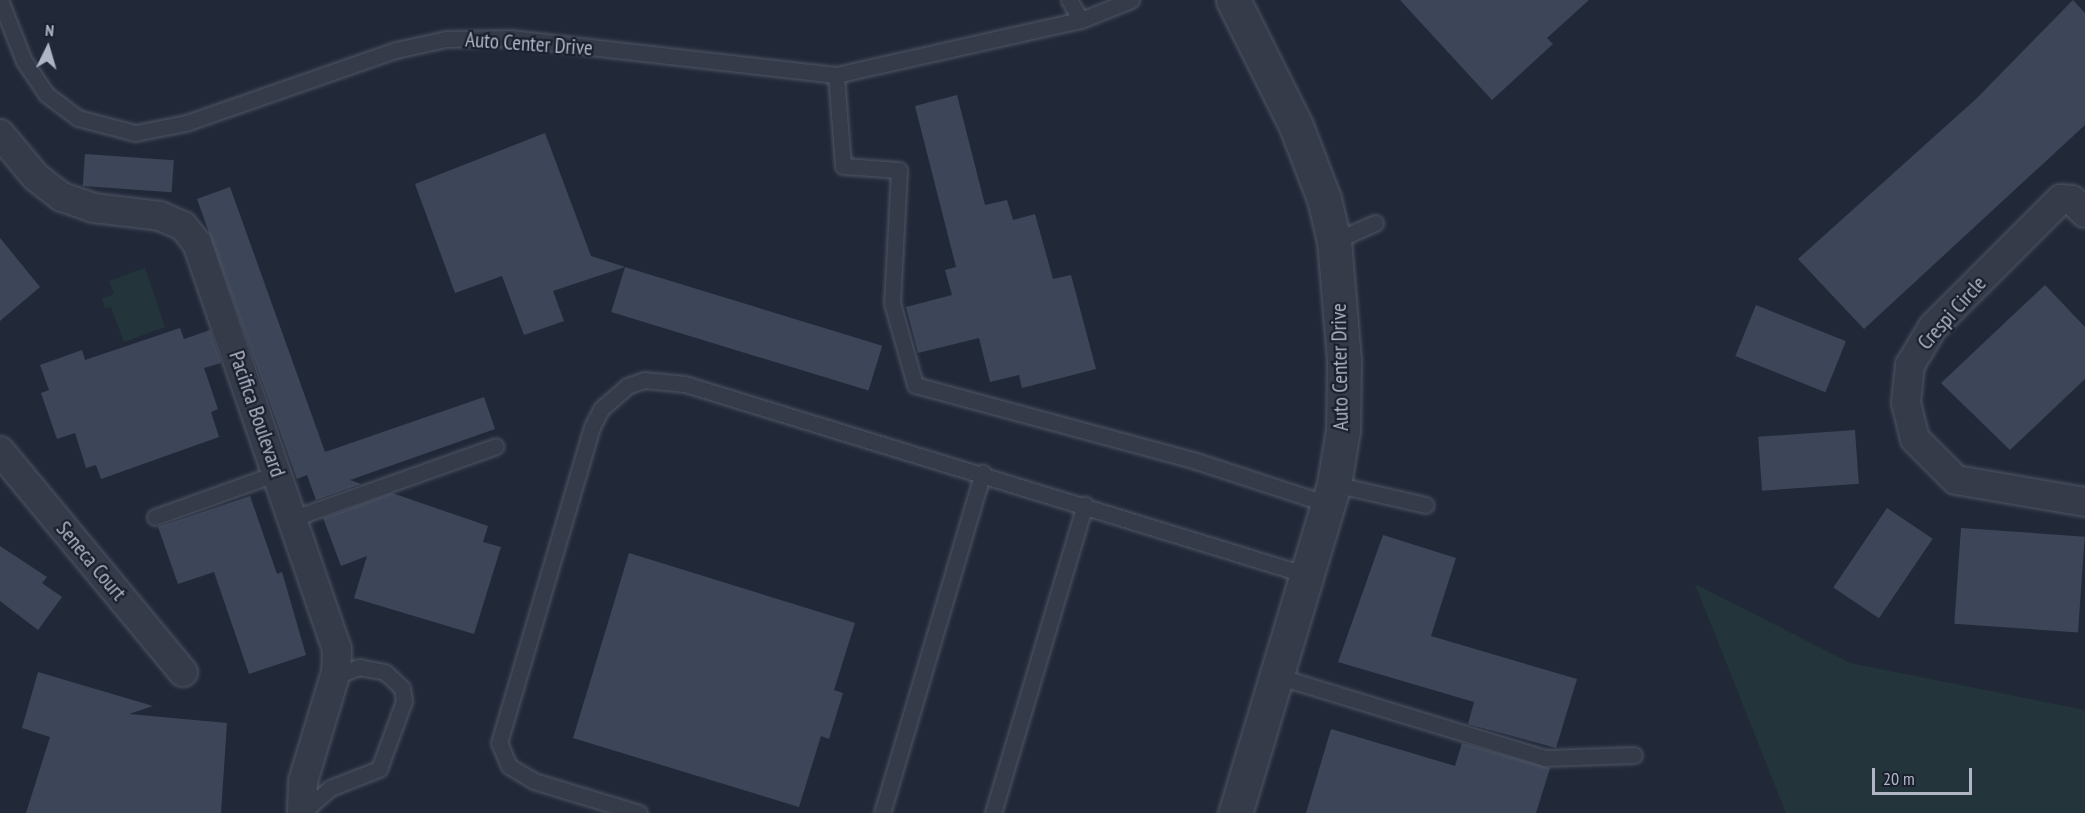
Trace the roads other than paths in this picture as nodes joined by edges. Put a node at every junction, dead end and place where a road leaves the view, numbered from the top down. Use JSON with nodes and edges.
{"nodes":[{"id":1,"x":0,"y":0,"type":"edge"},
{"id":2,"x":1069,"y":0,"type":"edge"},
{"id":3,"x":1131,"y":0,"type":"edge"},
{"id":4,"x":1233,"y":0,"type":"edge"},
{"id":5,"x":1081,"y":20,"type":"junction"},
{"id":6,"x":836,"y":75,"type":"junction"},
{"id":7,"x":0,"y":134,"type":"edge"},
{"id":8,"x":2085,"y":213,"type":"edge"},
{"id":9,"x":1375,"y":223,"type":"dead end"},
{"id":10,"x":1334,"y":241,"type":"junction"},
{"id":11,"x":496,"y":447,"type":"dead end"},
{"id":12,"x":0,"y":451,"type":"edge"},
{"id":13,"x":277,"y":473,"type":"junction"},
{"id":14,"x":983,"y":473,"type":"junction"},
{"id":15,"x":1331,"y":494,"type":"junction"},
{"id":16,"x":2085,"y":502,"type":"edge"},
{"id":17,"x":1085,"y":504,"type":"junction"},
{"id":18,"x":1426,"y":505,"type":"dead end"},
{"id":19,"x":154,"y":517,"type":"dead end"},
{"id":20,"x":294,"y":518,"type":"junction"},
{"id":21,"x":1307,"y":575,"type":"junction"},
{"id":22,"x":336,"y":642,"type":"junction"},
{"id":23,"x":368,"y":668,"type":"junction"},
{"id":24,"x":183,"y":672,"type":"dead end"},
{"id":25,"x":335,"y":676,"type":"junction"},
{"id":26,"x":1277,"y":676,"type":"junction"},
{"id":27,"x":1634,"y":755,"type":"dead end"},
{"id":28,"x":303,"y":813,"type":"edge"},
{"id":29,"x":639,"y":813,"type":"edge"},
{"id":30,"x":882,"y":813,"type":"edge"},
{"id":31,"x":993,"y":813,"type":"edge"},
{"id":32,"x":1235,"y":813,"type":"edge"}],
"edges":[{"from":1,"to":6,"type":"lane","name":"Auto Center Drive"},
{"from":2,"to":5,"type":"lane"},
{"from":3,"to":5,"type":"lane","name":"Auto Center Drive"},
{"from":4,"to":10,"type":"street","name":"Auto Center Drive"},
{"from":5,"to":6,"type":"lane","name":"Auto Center Drive"},
{"from":6,"to":15,"type":"lane"},
{"from":7,"to":13,"type":"street","name":"Pacifica Boulevard"},
{"from":8,"to":16,"type":"street","name":"Crespi Circle"},
{"from":9,"to":10,"type":"lane"},
{"from":10,"to":15,"type":"street","name":"Auto Center Drive"},
{"from":11,"to":20,"type":"lane"},
{"from":12,"to":24,"type":"street","name":"Seneca Court"},
{"from":13,"to":19,"type":"lane"},
{"from":13,"to":20,"type":"street","name":"Pacifica Boulevard"},
{"from":14,"to":17,"type":"lane"},
{"from":14,"to":29,"type":"lane"},
{"from":14,"to":30,"type":"lane"},
{"from":15,"to":18,"type":"lane"},
{"from":15,"to":21,"type":"street","name":"Auto Center Drive"},
{"from":17,"to":21,"type":"lane"},
{"from":17,"to":31,"type":"lane"},
{"from":20,"to":22,"type":"street","name":"Pacifica Boulevard"},
{"from":21,"to":26,"type":"street","name":"Auto Center Drive"},
{"from":22,"to":23,"type":"lane"},
{"from":22,"to":25,"type":"street","name":"Pacifica Boulevard"},
{"from":23,"to":25,"type":"lane"},
{"from":23,"to":28,"type":"lane"},
{"from":25,"to":28,"type":"street","name":"Pacifica Boulevard"},
{"from":26,"to":27,"type":"lane"},
{"from":26,"to":32,"type":"street","name":"Auto Center Drive"}]}
